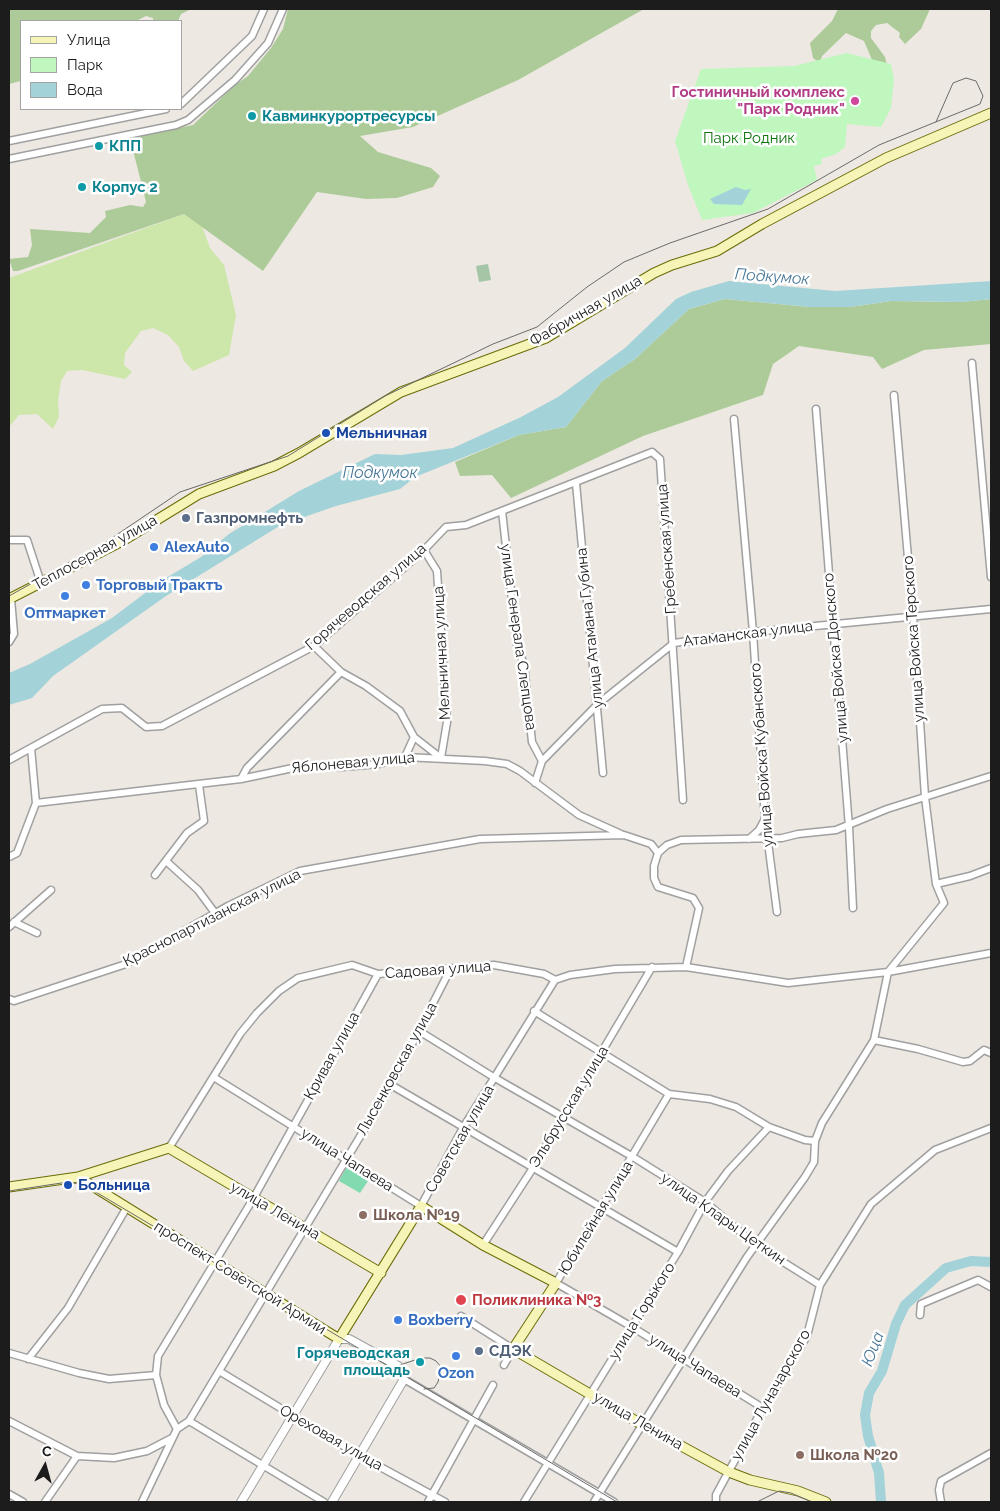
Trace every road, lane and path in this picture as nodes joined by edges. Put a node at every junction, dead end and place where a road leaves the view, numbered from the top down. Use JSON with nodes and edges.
{"nodes":[{"id":1,"x":264,"y":9,"type":"edge"},
{"id":2,"x":283,"y":9,"type":"edge"},
{"id":3,"x":182,"y":103,"type":"edge"},
{"id":4,"x":161,"y":110,"type":"edge"},
{"id":5,"x":991,"y":112,"type":"edge"},
{"id":6,"x":9,"y":141,"type":"edge"},
{"id":7,"x":9,"y":159,"type":"edge"},
{"id":8,"x":972,"y":363,"type":"dead end"},
{"id":9,"x":894,"y":395,"type":"dead end"},
{"id":10,"x":816,"y":409,"type":"dead end"},
{"id":11,"x":734,"y":419,"type":"dead end"},
{"id":12,"x":652,"y":452,"type":"joint"},
{"id":13,"x":576,"y":483,"type":"junction"},
{"id":14,"x":180,"y":504,"type":"joint"},
{"id":15,"x":502,"y":511,"type":"junction"},
{"id":16,"x":9,"y":540,"type":"edge"},
{"id":17,"x":424,"y":550,"type":"junction"},
{"id":18,"x":991,"y":577,"type":"edge"},
{"id":19,"x":41,"y":583,"type":"junction"},
{"id":20,"x":10,"y":599,"type":"edge"},
{"id":21,"x":991,"y":609,"type":"edge"},
{"id":22,"x":913,"y":616,"type":"junction"},
{"id":23,"x":833,"y":624,"type":"junction"},
{"id":24,"x":753,"y":632,"type":"junction"},
{"id":25,"x":9,"y":642,"type":"edge"},
{"id":26,"x":674,"y":643,"type":"junction"},
{"id":27,"x":314,"y":646,"type":"junction"},
{"id":28,"x":341,"y":672,"type":"junction"},
{"id":29,"x":598,"y":704,"type":"junction"},
{"id":30,"x":414,"y":737,"type":"junction"},
{"id":31,"x":31,"y":748,"type":"junction"},
{"id":32,"x":405,"y":757,"type":"junction"},
{"id":33,"x":441,"y":758,"type":"junction"},
{"id":34,"x":9,"y":760,"type":"edge"},
{"id":35,"x":542,"y":761,"type":"junction"},
{"id":36,"x":603,"y":773,"type":"dead end"},
{"id":37,"x":991,"y":776,"type":"edge"},
{"id":38,"x":241,"y":779,"type":"junction"},
{"id":39,"x":535,"y":783,"type":"junction"},
{"id":40,"x":199,"y":785,"type":"junction"},
{"id":41,"x":925,"y":797,"type":"junction"},
{"id":42,"x":684,"y":800,"type":"dead end"},
{"id":43,"x":36,"y":803,"type":"junction"},
{"id":44,"x":765,"y":819,"type":"junction"},
{"id":45,"x":849,"y":825,"type":"junction"},
{"id":46,"x":624,"y":835,"type":"junction"},
{"id":47,"x":749,"y":839,"type":"junction"},
{"id":48,"x":768,"y":839,"type":"junction"},
{"id":49,"x":658,"y":853,"type":"junction"},
{"id":50,"x":9,"y":856,"type":"edge"},
{"id":51,"x":166,"y":861,"type":"junction"},
{"id":52,"x":991,"y":868,"type":"edge"},
{"id":53,"x":155,"y":875,"type":"dead end"},
{"id":54,"x":936,"y":884,"type":"junction"},
{"id":55,"x":51,"y":890,"type":"dead end"},
{"id":56,"x":853,"y":908,"type":"dead end"},
{"id":57,"x":777,"y":912,"type":"dead end"},
{"id":58,"x":215,"y":913,"type":"junction"},
{"id":59,"x":11,"y":924,"type":"edge"},
{"id":60,"x":37,"y":933,"type":"dead end"},
{"id":61,"x":991,"y":953,"type":"edge"},
{"id":62,"x":652,"y":967,"type":"junction"},
{"id":63,"x":686,"y":967,"type":"junction"},
{"id":64,"x":451,"y":968,"type":"junction"},
{"id":65,"x":888,"y":972,"type":"junction"},
{"id":66,"x":378,"y":974,"type":"junction"},
{"id":67,"x":555,"y":980,"type":"junction"},
{"id":68,"x":9,"y":999,"type":"edge"},
{"id":69,"x":534,"y":1010,"type":"junction"},
{"id":70,"x":419,"y":1031,"type":"junction"},
{"id":71,"x":874,"y":1040,"type":"junction"},
{"id":72,"x":601,"y":1053,"type":"junction"},
{"id":73,"x":991,"y":1053,"type":"edge"},
{"id":74,"x":215,"y":1078,"type":"junction"},
{"id":75,"x":495,"y":1078,"type":"junction"},
{"id":76,"x":391,"y":1085,"type":"junction"},
{"id":77,"x":669,"y":1094,"type":"junction"},
{"id":78,"x":564,"y":1116,"type":"junction"},
{"id":79,"x":293,"y":1126,"type":"junction"},
{"id":80,"x":769,"y":1127,"type":"junction"},
{"id":81,"x":463,"y":1128,"type":"junction"},
{"id":82,"x":991,"y":1128,"type":"edge"},
{"id":83,"x":815,"y":1141,"type":"junction"},
{"id":84,"x":170,"y":1148,"type":"junction"},
{"id":85,"x":633,"y":1157,"type":"junction"},
{"id":86,"x":346,"y":1158,"type":"junction"},
{"id":87,"x":533,"y":1168,"type":"junction"},
{"id":88,"x":78,"y":1177,"type":"junction"},
{"id":89,"x":9,"y":1187,"type":"edge"},
{"id":90,"x":253,"y":1198,"type":"junction"},
{"id":91,"x":705,"y":1202,"type":"junction"},
{"id":92,"x":422,"y":1206,"type":"junction"},
{"id":93,"x":127,"y":1207,"type":"junction"},
{"id":94,"x":602,"y":1208,"type":"junction"},
{"id":95,"x":306,"y":1228,"type":"junction"},
{"id":96,"x":484,"y":1245,"type":"junction"},
{"id":97,"x":756,"y":1245,"type":"junction"},
{"id":98,"x":678,"y":1252,"type":"junction"},
{"id":99,"x":215,"y":1263,"type":"junction"},
{"id":100,"x":381,"y":1273,"type":"junction"},
{"id":101,"x":556,"y":1283,"type":"junction"},
{"id":102,"x":820,"y":1285,"type":"junction"},
{"id":103,"x":991,"y":1287,"type":"edge"},
{"id":104,"x":266,"y":1295,"type":"junction"},
{"id":105,"x":920,"y":1315,"type":"dead end"},
{"id":106,"x":461,"y":1316,"type":"dead end"},
{"id":107,"x":632,"y":1327,"type":"junction"},
{"id":108,"x":339,"y":1339,"type":"junction"},
{"id":109,"x":513,"y":1349,"type":"junction"},
{"id":110,"x":9,"y":1353,"type":"edge"},
{"id":111,"x":683,"y":1358,"type":"junction"},
{"id":112,"x":28,"y":1359,"type":"junction"},
{"id":113,"x":504,"y":1365,"type":"dead end"},
{"id":114,"x":220,"y":1371,"type":"junction"},
{"id":115,"x":156,"y":1375,"type":"junction"},
{"id":116,"x":404,"y":1379,"type":"junction"},
{"id":117,"x":493,"y":1385,"type":"dead end"},
{"id":118,"x":591,"y":1394,"type":"junction"},
{"id":119,"x":763,"y":1408,"type":"junction"},
{"id":120,"x":292,"y":1416,"type":"junction"},
{"id":121,"x":473,"y":1419,"type":"junction"},
{"id":122,"x":9,"y":1421,"type":"edge"},
{"id":123,"x":189,"y":1421,"type":"junction"},
{"id":124,"x":641,"y":1424,"type":"junction"},
{"id":125,"x":177,"y":1429,"type":"junction"},
{"id":126,"x":172,"y":1438,"type":"junction"},
{"id":127,"x":991,"y":1453,"type":"edge"},
{"id":128,"x":77,"y":1456,"type":"junction"},
{"id":129,"x":360,"y":1456,"type":"junction"},
{"id":130,"x":548,"y":1463,"type":"junction"},
{"id":131,"x":263,"y":1464,"type":"junction"},
{"id":132,"x":729,"y":1472,"type":"junction"},
{"id":133,"x":599,"y":1493,"type":"junction"},
{"id":134,"x":9,"y":1494,"type":"edge"},
{"id":135,"x":432,"y":1495,"type":"junction"},
{"id":136,"x":23,"y":1502,"type":"edge"},
{"id":137,"x":45,"y":1502,"type":"edge"},
{"id":138,"x":143,"y":1502,"type":"edge"},
{"id":139,"x":241,"y":1502,"type":"edge"},
{"id":140,"x":324,"y":1502,"type":"edge"},
{"id":141,"x":332,"y":1502,"type":"edge"},
{"id":142,"x":428,"y":1502,"type":"edge"},
{"id":143,"x":445,"y":1502,"type":"edge"},
{"id":144,"x":524,"y":1502,"type":"edge"},
{"id":145,"x":594,"y":1502,"type":"edge"},
{"id":146,"x":614,"y":1502,"type":"edge"},
{"id":147,"x":716,"y":1502,"type":"edge"},
{"id":148,"x":826,"y":1502,"type":"edge"},
{"id":149,"x":941,"y":1502,"type":"edge"}],
"edges":[{"from":1,"to":3,"type":"street"},
{"from":2,"to":7,"type":"street"},
{"from":4,"to":6,"type":"street"},
{"from":5,"to":14,"type":"main road","name":"Фабричная улица"},
{"from":8,"to":18,"type":"street"},
{"from":9,"to":22,"type":"street","name":"улица Войска Терского"},
{"from":10,"to":23,"type":"street","name":"улица Войска Донского"},
{"from":11,"to":24,"type":"street","name":"улица Войска Кубанского"},
{"from":12,"to":13,"type":"street","name":"Горячеводская улица"},
{"from":12,"to":26,"type":"street","name":"Гребенская улица"},
{"from":13,"to":15,"type":"street","name":"Горячеводская улица"},
{"from":13,"to":29,"type":"street","name":"улица Атамана Губина"},
{"from":14,"to":19,"type":"main road","name":"Теплосерная улица"},
{"from":15,"to":17,"type":"street","name":"Горячеводская улица"},
{"from":15,"to":35,"type":"street","name":"улица Генерала Слепцова"},
{"from":16,"to":19,"type":"street"},
{"from":17,"to":27,"type":"street","name":"Горячеводская улица"},
{"from":17,"to":33,"type":"street","name":"Мельничная улица"},
{"from":19,"to":20,"type":"main road","name":"Теплосерная улица"},
{"from":20,"to":25,"type":"street"},
{"from":21,"to":22,"type":"street","name":"Атаманская улица"},
{"from":22,"to":23,"type":"street","name":"Атаманская улица"},
{"from":22,"to":41,"type":"street","name":"улица Войска Терского"},
{"from":23,"to":24,"type":"street","name":"Атаманская улица"},
{"from":23,"to":45,"type":"street","name":"улица Войска Донского"},
{"from":24,"to":26,"type":"street","name":"Атаманская улица"},
{"from":24,"to":44,"type":"street","name":"улица Войска Кубанского"},
{"from":26,"to":29,"type":"street","name":"Атаманская улица"},
{"from":26,"to":42,"type":"street","name":"Гребенская улица"},
{"from":27,"to":28,"type":"street"},
{"from":27,"to":31,"type":"street","name":"Горячеводская улица"},
{"from":28,"to":30,"type":"street"},
{"from":28,"to":38,"type":"street"},
{"from":29,"to":35,"type":"street","name":"Атаманская улица"},
{"from":29,"to":36,"type":"street","name":"улица Атамана Губина"},
{"from":30,"to":32,"type":"street"},
{"from":30,"to":33,"type":"street"},
{"from":31,"to":34,"type":"street","name":"Горячеводская улица"},
{"from":31,"to":43,"type":"street"},
{"from":32,"to":33,"type":"street","name":"Яблоневая улица"},
{"from":32,"to":38,"type":"street","name":"Яблоневая улица"},
{"from":33,"to":39,"type":"street","name":"Яблоневая улица"},
{"from":35,"to":39,"type":"street","name":"Атаманская улица"},
{"from":37,"to":41,"type":"street"},
{"from":38,"to":40,"type":"street","name":"Яблоневая улица"},
{"from":39,"to":46,"type":"street","name":"Яблоневая улица"},
{"from":40,"to":43,"type":"street","name":"Яблоневая улица"},
{"from":40,"to":51,"type":"street"},
{"from":41,"to":45,"type":"street"},
{"from":41,"to":54,"type":"street","name":"улица Войска Терского"},
{"from":43,"to":50,"type":"street"},
{"from":44,"to":47,"type":"street"},
{"from":44,"to":48,"type":"street","name":"улица Войска Кубанского"},
{"from":45,"to":48,"type":"street"},
{"from":45,"to":56,"type":"street","name":"улица Войска Донского"},
{"from":46,"to":49,"type":"street","name":"Краснопартизанская улица"},
{"from":46,"to":58,"type":"street","name":"Краснопартизанская улица"},
{"from":47,"to":48,"type":"street"},
{"from":47,"to":49,"type":"street"},
{"from":48,"to":57,"type":"street","name":"улица Войска Кубанского"},
{"from":49,"to":63,"type":"street"},
{"from":51,"to":53,"type":"street"},
{"from":51,"to":58,"type":"street"},
{"from":52,"to":54,"type":"street"},
{"from":54,"to":65,"type":"street"},
{"from":55,"to":59,"type":"street"},
{"from":58,"to":68,"type":"street","name":"Краснопартизанская улица"},
{"from":59,"to":60,"type":"street"},
{"from":61,"to":65,"type":"street"},
{"from":62,"to":63,"type":"street"},
{"from":62,"to":67,"type":"street"},
{"from":62,"to":72,"type":"street","name":"Эльбрусская улица"},
{"from":63,"to":65,"type":"street"},
{"from":64,"to":66,"type":"street","name":"Садовая улица"},
{"from":64,"to":67,"type":"street","name":"Садовая улица"},
{"from":64,"to":70,"type":"street","name":"Лысенковская улица"},
{"from":65,"to":71,"type":"street"},
{"from":66,"to":74,"type":"street","name":"Садовая улица"},
{"from":66,"to":79,"type":"street","name":"Кривая улица"},
{"from":67,"to":69,"type":"street","name":"Советская улица"},
{"from":69,"to":72,"type":"street"},
{"from":69,"to":75,"type":"street","name":"Советская улица"},
{"from":70,"to":75,"type":"street","name":"улица Клары Цеткин"},
{"from":70,"to":76,"type":"street","name":"Лысенковская улица"},
{"from":71,"to":73,"type":"street"},
{"from":71,"to":83,"type":"street"},
{"from":72,"to":77,"type":"street"},
{"from":72,"to":78,"type":"street","name":"Эльбрусская улица"},
{"from":74,"to":79,"type":"street","name":"улица Чапаева"},
{"from":74,"to":84,"type":"street","name":"Садовая улица"},
{"from":75,"to":78,"type":"street","name":"улица Клары Цеткин"},
{"from":75,"to":81,"type":"street","name":"Советская улица"},
{"from":76,"to":81,"type":"street"},
{"from":76,"to":86,"type":"street","name":"Лысенковская улица"},
{"from":77,"to":80,"type":"street"},
{"from":77,"to":85,"type":"street","name":"Юбилейная улица"},
{"from":78,"to":85,"type":"street","name":"улица Клары Цеткин"},
{"from":78,"to":87,"type":"street","name":"Эльбрусская улица"},
{"from":79,"to":86,"type":"street","name":"улица Чапаева"},
{"from":79,"to":90,"type":"street","name":"Кривая улица"},
{"from":80,"to":83,"type":"street"},
{"from":80,"to":91,"type":"street","name":"улица Горького"},
{"from":81,"to":87,"type":"street"},
{"from":81,"to":92,"type":"street","name":"Советская улица"},
{"from":82,"to":102,"type":"street","name":"улица Луначарского"},
{"from":83,"to":97,"type":"street"},
{"from":84,"to":88,"type":"main road"},
{"from":84,"to":90,"type":"main road","name":"улица Ленина"},
{"from":85,"to":91,"type":"street","name":"улица Клары Цеткин"},
{"from":85,"to":94,"type":"street","name":"Юбилейная улица"},
{"from":86,"to":92,"type":"street","name":"улица Чапаева"},
{"from":86,"to":95,"type":"street","name":"Лысенковская улица"},
{"from":87,"to":94,"type":"street"},
{"from":87,"to":96,"type":"street","name":"Эльбрусская улица"},
{"from":88,"to":89,"type":"main road"},
{"from":88,"to":93,"type":"main road","name":"проспект Советской Армии"},
{"from":90,"to":95,"type":"main road","name":"улица Ленина"},
{"from":90,"to":99,"type":"street","name":"Кривая улица"},
{"from":91,"to":97,"type":"street","name":"улица Клары Цеткин"},
{"from":91,"to":98,"type":"street","name":"улица Горького"},
{"from":92,"to":96,"type":"main road","name":"улица Чапаева"},
{"from":92,"to":100,"type":"main road","name":"Советская улица"},
{"from":93,"to":99,"type":"main road","name":"проспект Советской Армии"},
{"from":93,"to":112,"type":"street"},
{"from":94,"to":98,"type":"street"},
{"from":94,"to":101,"type":"street","name":"Юбилейная улица"},
{"from":95,"to":100,"type":"main road","name":"улица Ленина"},
{"from":95,"to":104,"type":"street","name":"Лысенковская улица"},
{"from":96,"to":101,"type":"main road","name":"улица Чапаева"},
{"from":97,"to":102,"type":"street","name":"улица Клары Цеткин"},
{"from":97,"to":111,"type":"street"},
{"from":98,"to":107,"type":"street","name":"улица Горького"},
{"from":99,"to":104,"type":"main road","name":"проспект Советской Армии"},
{"from":99,"to":115,"type":"street","name":"Кривая улица"},
{"from":100,"to":108,"type":"main road","name":"Советская улица"},
{"from":101,"to":107,"type":"street","name":"улица Чапаева"},
{"from":101,"to":109,"type":"main road","name":"Юбилейная улица"},
{"from":102,"to":119,"type":"street","name":"улица Луначарского"},
{"from":103,"to":105,"type":"street"},
{"from":104,"to":108,"type":"main road","name":"проспект Советской Армии"},
{"from":104,"to":114,"type":"street","name":"Лысенковская улица"},
{"from":106,"to":109,"type":"street","name":"улица Ленина"},
{"from":107,"to":111,"type":"street","name":"улица Чапаева"},
{"from":107,"to":118,"type":"street","name":"улица Горького"},
{"from":108,"to":116,"type":"street","name":"проспект Советской Армии"},
{"from":108,"to":120,"type":"street","name":"Советская улица"},
{"from":109,"to":113,"type":"street","name":"Юбилейная улица"},
{"from":109,"to":118,"type":"main road","name":"улица Ленина"},
{"from":110,"to":112,"type":"street"},
{"from":111,"to":119,"type":"street","name":"улица Чапаева"},
{"from":111,"to":124,"type":"street"},
{"from":112,"to":115,"type":"street"},
{"from":114,"to":120,"type":"street","name":"Ореховая улица"},
{"from":114,"to":123,"type":"street","name":"Лысенковская улица"},
{"from":115,"to":125,"type":"street","name":"Кривая улица"},
{"from":116,"to":121,"type":"street","name":"проспект Советской Армии"},
{"from":116,"to":129,"type":"street"},
{"from":117,"to":121,"type":"street"},
{"from":118,"to":124,"type":"main road","name":"улица Ленина"},
{"from":118,"to":130,"type":"street","name":"улица Горького"},
{"from":119,"to":132,"type":"street","name":"улица Луначарского"},
{"from":120,"to":129,"type":"street","name":"Ореховая улица"},
{"from":120,"to":131,"type":"street","name":"Советская улица"},
{"from":121,"to":130,"type":"street","name":"проспект Советской Армии"},
{"from":121,"to":135,"type":"street"},
{"from":122,"to":128,"type":"street"},
{"from":123,"to":125,"type":"street","name":"Лысенковская улица"},
{"from":123,"to":131,"type":"street"},
{"from":124,"to":132,"type":"main road","name":"улица Ленина"},
{"from":124,"to":133,"type":"street"},
{"from":125,"to":126,"type":"street","name":"Лысенковская улица"},
{"from":126,"to":128,"type":"street"},
{"from":126,"to":138,"type":"street","name":"Лысенковская улица"},
{"from":127,"to":149,"type":"street"},
{"from":128,"to":137,"type":"street"},
{"from":129,"to":135,"type":"street","name":"Ореховая улица"},
{"from":129,"to":141,"type":"street"},
{"from":130,"to":133,"type":"street","name":"проспект Советской Армии"},
{"from":130,"to":144,"type":"street","name":"улица Горького"},
{"from":131,"to":139,"type":"street","name":"Советская улица"},
{"from":131,"to":140,"type":"street"},
{"from":132,"to":147,"type":"street","name":"улица Луначарского"},
{"from":132,"to":148,"type":"main road","name":"улица Ленина"},
{"from":133,"to":145,"type":"street"},
{"from":133,"to":146,"type":"street","name":"проспект Советской Армии"},
{"from":134,"to":136,"type":"street"},
{"from":135,"to":142,"type":"street"},
{"from":135,"to":143,"type":"street","name":"Ореховая улица"}]}
